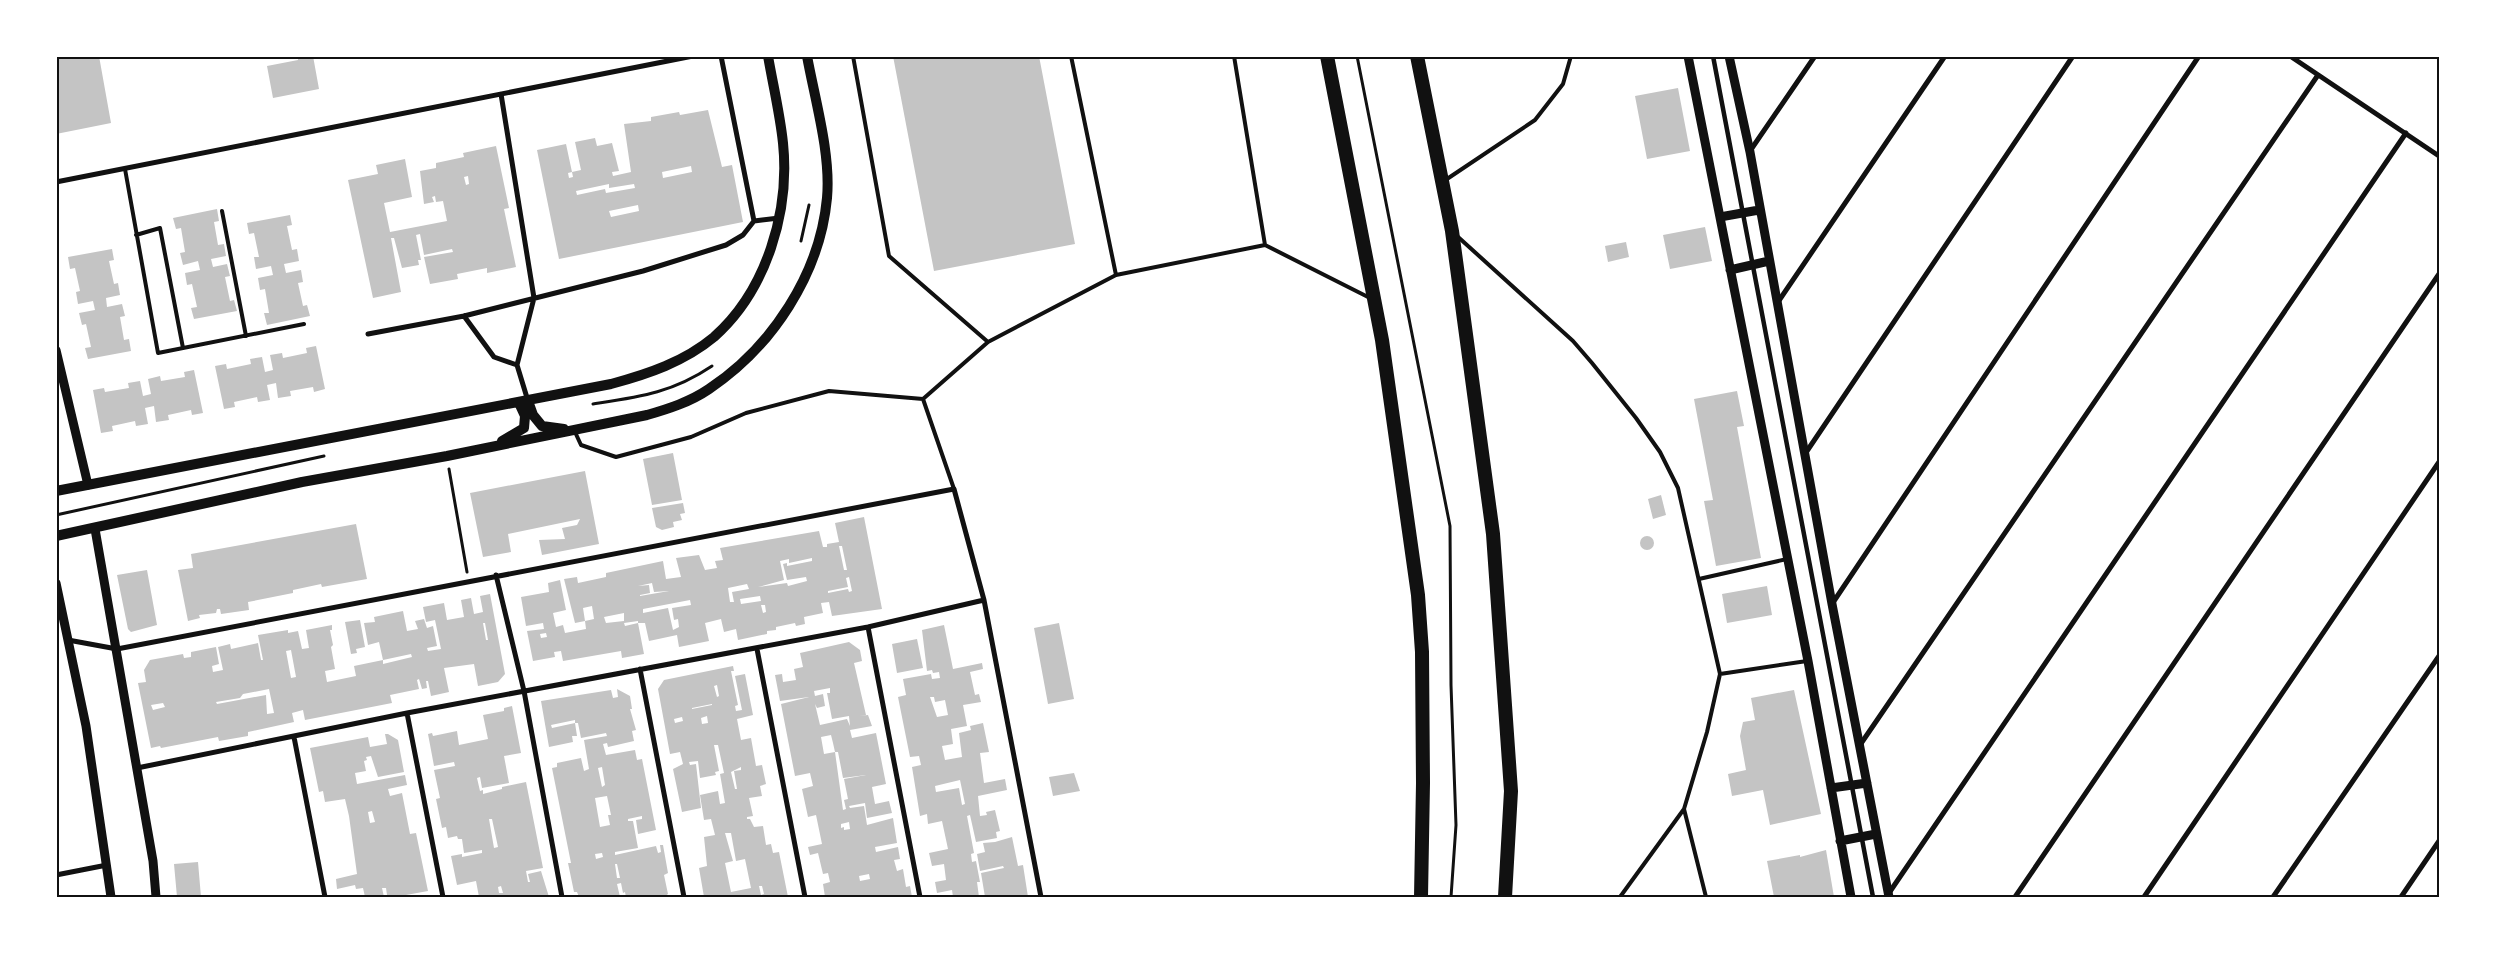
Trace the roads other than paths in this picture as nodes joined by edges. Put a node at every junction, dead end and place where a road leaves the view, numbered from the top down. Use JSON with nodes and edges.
{"nodes":[{"id":1,"x":693,"y":56,"type":"edge"},
{"id":2,"x":721,"y":56,"type":"edge"},
{"id":3,"x":768,"y":56,"type":"edge"},
{"id":4,"x":807,"y":56,"type":"edge"},
{"id":5,"x":853,"y":56,"type":"edge"},
{"id":6,"x":1071,"y":56,"type":"edge"},
{"id":7,"x":1234,"y":56,"type":"edge"},
{"id":8,"x":1327,"y":56,"type":"edge"},
{"id":9,"x":1416,"y":56,"type":"edge"},
{"id":10,"x":1571,"y":56,"type":"edge"},
{"id":11,"x":1688,"y":56,"type":"edge"},
{"id":12,"x":1713,"y":56,"type":"edge"},
{"id":13,"x":1729,"y":56,"type":"edge"},
{"id":14,"x":1815,"y":56,"type":"edge"},
{"id":15,"x":1945,"y":56,"type":"edge"},
{"id":16,"x":2073,"y":56,"type":"edge"},
{"id":17,"x":2199,"y":56,"type":"edge"},
{"id":18,"x":2290,"y":56,"type":"edge"},
{"id":19,"x":2318,"y":75,"type":"junction"},
{"id":20,"x":501,"y":94,"type":"junction"},
{"id":21,"x":2406,"y":133,"type":"junction"},
{"id":22,"x":1750,"y":152,"type":"junction"},
{"id":23,"x":2439,"y":156,"type":"edge"},
{"id":24,"x":125,"y":169,"type":"junction"},
{"id":25,"x":56,"y":182,"type":"edge"},
{"id":26,"x":1442,"y":182,"type":"junction"},
{"id":27,"x":1759,"y":210,"type":"junction"},
{"id":28,"x":222,"y":211,"type":"dead end"},
{"id":29,"x":1743,"y":214,"type":"junction"},
{"id":30,"x":1720,"y":217,"type":"junction"},
{"id":31,"x":780,"y":218,"type":"junction"},
{"id":32,"x":754,"y":222,"type":"junction"},
{"id":33,"x":1452,"y":231,"type":"junction"},
{"id":34,"x":136,"y":235,"type":"junction"},
{"id":35,"x":1265,"y":245,"type":"junction"},
{"id":36,"x":1769,"y":261,"type":"junction"},
{"id":37,"x":1752,"y":265,"type":"junction"},
{"id":38,"x":1730,"y":270,"type":"junction"},
{"id":39,"x":2439,"y":274,"type":"edge"},
{"id":40,"x":1116,"y":275,"type":"junction"},
{"id":41,"x":534,"y":298,"type":"junction"},
{"id":42,"x":1374,"y":300,"type":"junction"},
{"id":43,"x":1777,"y":302,"type":"junction"},
{"id":44,"x":464,"y":316,"type":"junction"},
{"id":45,"x":304,"y":324,"type":"dead end"},
{"id":46,"x":368,"y":334,"type":"dead end"},
{"id":47,"x":246,"y":336,"type":"junction"},
{"id":48,"x":988,"y":342,"type":"junction"},
{"id":49,"x":183,"y":348,"type":"junction"},
{"id":50,"x":56,"y":350,"type":"edge"},
{"id":51,"x":518,"y":365,"type":"junction"},
{"id":52,"x":58,"y":366,"type":"edge"},
{"id":53,"x":924,"y":399,"type":"junction"},
{"id":54,"x":524,"y":402,"type":"junction"},
{"id":55,"x":575,"y":430,"type":"junction"},
{"id":56,"x":495,"y":445,"type":"junction"},
{"id":57,"x":1805,"y":454,"type":"junction"},
{"id":58,"x":2439,"y":462,"type":"edge"},
{"id":59,"x":88,"y":485,"type":"junction"},
{"id":60,"x":954,"y":489,"type":"junction"},
{"id":61,"x":56,"y":491,"type":"edge"},
{"id":62,"x":95,"y":529,"type":"junction"},
{"id":63,"x":56,"y":536,"type":"edge"},
{"id":64,"x":1788,"y":559,"type":"junction"},
{"id":65,"x":496,"y":575,"type":"junction"},
{"id":66,"x":1699,"y":579,"type":"junction"},
{"id":67,"x":56,"y":583,"type":"edge"},
{"id":68,"x":984,"y":600,"type":"junction"},
{"id":69,"x":1832,"y":604,"type":"junction"},
{"id":70,"x":868,"y":627,"type":"junction"},
{"id":71,"x":68,"y":640,"type":"junction"},
{"id":72,"x":117,"y":649,"type":"junction"},
{"id":73,"x":757,"y":649,"type":"junction"},
{"id":74,"x":2439,"y":656,"type":"edge"},
{"id":75,"x":1808,"y":661,"type":"junction"},
{"id":76,"x":640,"y":669,"type":"junction"},
{"id":77,"x":1720,"y":674,"type":"junction"},
{"id":78,"x":524,"y":691,"type":"junction"},
{"id":79,"x":407,"y":714,"type":"junction"},
{"id":80,"x":294,"y":737,"type":"junction"},
{"id":81,"x":1860,"y":745,"type":"junction"},
{"id":82,"x":136,"y":768,"type":"junction"},
{"id":83,"x":1867,"y":783,"type":"junction"},
{"id":84,"x":1852,"y":784,"type":"junction"},
{"id":85,"x":1831,"y":788,"type":"junction"},
{"id":86,"x":1684,"y":809,"type":"junction"},
{"id":87,"x":1876,"y":834,"type":"junction"},
{"id":88,"x":1861,"y":836,"type":"junction"},
{"id":89,"x":1840,"y":841,"type":"junction"},
{"id":90,"x":2439,"y":842,"type":"edge"},
{"id":91,"x":107,"y":865,"type":"junction"},
{"id":92,"x":56,"y":875,"type":"edge"},
{"id":93,"x":1889,"y":895,"type":"edge"},
{"id":94,"x":111,"y":897,"type":"edge"},
{"id":95,"x":156,"y":897,"type":"edge"},
{"id":96,"x":326,"y":897,"type":"edge"},
{"id":97,"x":444,"y":897,"type":"edge"},
{"id":98,"x":562,"y":897,"type":"edge"},
{"id":99,"x":684,"y":897,"type":"edge"},
{"id":100,"x":805,"y":897,"type":"edge"},
{"id":101,"x":920,"y":897,"type":"edge"},
{"id":102,"x":1041,"y":897,"type":"edge"},
{"id":103,"x":1421,"y":897,"type":"edge"},
{"id":104,"x":1505,"y":897,"type":"edge"},
{"id":105,"x":1620,"y":897,"type":"edge"},
{"id":106,"x":1706,"y":897,"type":"edge"},
{"id":107,"x":1851,"y":897,"type":"edge"},
{"id":108,"x":1873,"y":897,"type":"edge"},
{"id":109,"x":2015,"y":897,"type":"edge"},
{"id":110,"x":2144,"y":897,"type":"edge"},
{"id":111,"x":2272,"y":897,"type":"edge"},
{"id":112,"x":2401,"y":897,"type":"edge"}],
"edges":[{"from":1,"to":20,"type":"street"},
{"from":2,"to":32,"type":"street"},
{"from":3,"to":31,"type":"main road"},
{"from":4,"to":55,"type":"main road"},
{"from":5,"to":48,"type":"lane"},
{"from":6,"to":40,"type":"lane"},
{"from":7,"to":35,"type":"lane"},
{"from":8,"to":42,"type":"highway"},
{"from":9,"to":26,"type":"highway"},
{"from":10,"to":26,"type":"lane"},
{"from":11,"to":30,"type":"street"},
{"from":12,"to":29,"type":"street"},
{"from":13,"to":22,"type":"street"},
{"from":14,"to":22,"type":"street"},
{"from":15,"to":43,"type":"street"},
{"from":16,"to":57,"type":"street"},
{"from":17,"to":69,"type":"street"},
{"from":18,"to":19,"type":"street"},
{"from":19,"to":21,"type":"street"},
{"from":19,"to":81,"type":"street"},
{"from":20,"to":24,"type":"street"},
{"from":20,"to":41,"type":"street"},
{"from":21,"to":23,"type":"street"},
{"from":21,"to":93,"type":"street"},
{"from":22,"to":27,"type":"street"},
{"from":24,"to":25,"type":"street"},
{"from":24,"to":34,"type":"lane"},
{"from":26,"to":33,"type":"highway"},
{"from":27,"to":29,"type":"street"},
{"from":27,"to":36,"type":"street"},
{"from":28,"to":47,"type":"lane"},
{"from":29,"to":30,"type":"street"},
{"from":29,"to":37,"type":"street"},
{"from":30,"to":38,"type":"street"},
{"from":31,"to":32,"type":"street"},
{"from":31,"to":54,"type":"main road"},
{"from":32,"to":41,"type":"street"},
{"from":33,"to":66,"type":"lane"},
{"from":33,"to":104,"type":"highway"},
{"from":34,"to":49,"type":"lane"},
{"from":34,"to":49,"type":"lane"},
{"from":35,"to":40,"type":"lane"},
{"from":35,"to":42,"type":"lane"},
{"from":36,"to":37,"type":"street"},
{"from":36,"to":43,"type":"street"},
{"from":37,"to":38,"type":"street"},
{"from":37,"to":84,"type":"street"},
{"from":38,"to":64,"type":"street"},
{"from":39,"to":109,"type":"street"},
{"from":40,"to":48,"type":"lane"},
{"from":41,"to":44,"type":"street"},
{"from":41,"to":51,"type":"street"},
{"from":42,"to":103,"type":"highway"},
{"from":43,"to":57,"type":"street"},
{"from":44,"to":46,"type":"street"},
{"from":44,"to":51,"type":"street"},
{"from":45,"to":47,"type":"lane"},
{"from":47,"to":49,"type":"lane"},
{"from":48,"to":53,"type":"lane"},
{"from":50,"to":52,"type":"street"},
{"from":51,"to":54,"type":"street"},
{"from":52,"to":59,"type":"street"},
{"from":53,"to":55,"type":"lane"},
{"from":53,"to":60,"type":"lane"},
{"from":54,"to":55,"type":"main road"},
{"from":54,"to":56,"type":"main road"},
{"from":54,"to":59,"type":"main road"},
{"from":55,"to":56,"type":"main road"},
{"from":56,"to":62,"type":"main road"},
{"from":57,"to":69,"type":"street"},
{"from":58,"to":110,"type":"street"},
{"from":59,"to":61,"type":"main road"},
{"from":60,"to":65,"type":"street"},
{"from":60,"to":68,"type":"street"},
{"from":62,"to":63,"type":"main road"},
{"from":62,"to":72,"type":"street"},
{"from":64,"to":66,"type":"lane"},
{"from":64,"to":75,"type":"street"},
{"from":65,"to":72,"type":"street"},
{"from":65,"to":78,"type":"street"},
{"from":66,"to":77,"type":"lane"},
{"from":67,"to":71,"type":"street"},
{"from":68,"to":70,"type":"street"},
{"from":68,"to":102,"type":"street"},
{"from":69,"to":81,"type":"street"},
{"from":70,"to":73,"type":"street"},
{"from":70,"to":101,"type":"street"},
{"from":71,"to":72,"type":"street"},
{"from":71,"to":91,"type":"street"},
{"from":72,"to":82,"type":"street"},
{"from":73,"to":76,"type":"street"},
{"from":73,"to":100,"type":"street"},
{"from":74,"to":111,"type":"street"},
{"from":75,"to":77,"type":"lane"},
{"from":75,"to":85,"type":"street"},
{"from":76,"to":78,"type":"street"},
{"from":76,"to":99,"type":"street"},
{"from":77,"to":86,"type":"lane"},
{"from":78,"to":79,"type":"street"},
{"from":78,"to":98,"type":"street"},
{"from":79,"to":80,"type":"street"},
{"from":79,"to":97,"type":"street"},
{"from":80,"to":82,"type":"street"},
{"from":80,"to":96,"type":"street"},
{"from":81,"to":83,"type":"street"},
{"from":82,"to":95,"type":"street"},
{"from":83,"to":84,"type":"street"},
{"from":83,"to":87,"type":"street"},
{"from":84,"to":85,"type":"street"},
{"from":84,"to":88,"type":"street"},
{"from":85,"to":89,"type":"street"},
{"from":86,"to":105,"type":"lane"},
{"from":86,"to":106,"type":"lane"},
{"from":87,"to":88,"type":"street"},
{"from":87,"to":93,"type":"street"},
{"from":88,"to":89,"type":"street"},
{"from":88,"to":108,"type":"street"},
{"from":89,"to":107,"type":"street"},
{"from":90,"to":112,"type":"street"},
{"from":91,"to":92,"type":"street"},
{"from":91,"to":94,"type":"street"}]}
